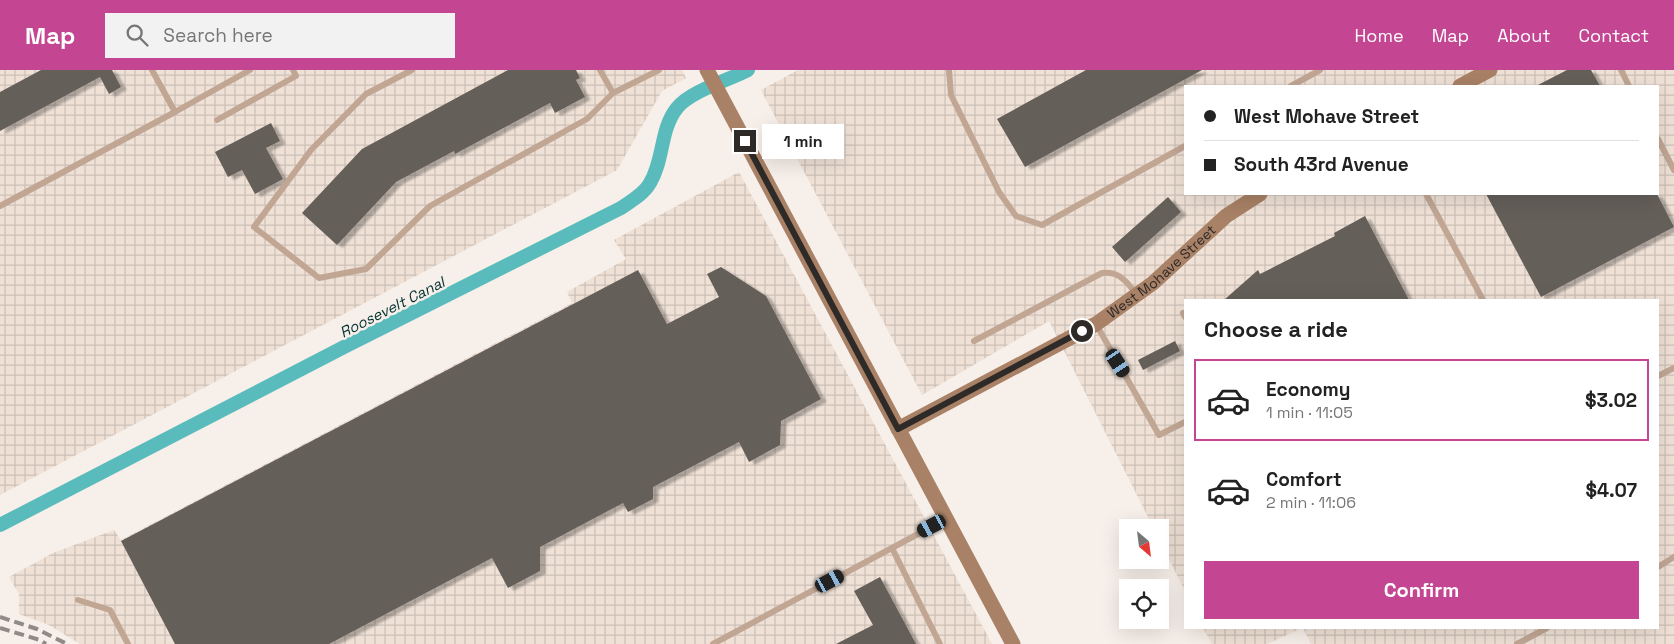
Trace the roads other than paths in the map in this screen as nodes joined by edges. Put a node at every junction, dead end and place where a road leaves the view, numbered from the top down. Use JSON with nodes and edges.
{"nodes":[{"id":1,"x":152,"y":70,"type":"edge"},
{"id":2,"x":250,"y":70,"type":"edge"},
{"id":3,"x":293,"y":70,"type":"edge"},
{"id":4,"x":412,"y":70,"type":"edge"},
{"id":5,"x":600,"y":70,"type":"edge"},
{"id":6,"x":659,"y":70,"type":"edge"},
{"id":7,"x":707,"y":70,"type":"edge"},
{"id":8,"x":949,"y":70,"type":"edge"},
{"id":9,"x":1320,"y":70,"type":"edge"},
{"id":10,"x":1490,"y":70,"type":"edge"},
{"id":11,"x":1621,"y":70,"type":"edge"},
{"id":12,"x":1293,"y":85,"type":"edge"},
{"id":13,"x":1462,"y":85,"type":"edge"},
{"id":14,"x":1629,"y":85,"type":"edge"},
{"id":15,"x":613,"y":93,"type":"junction"},
{"id":16,"x":175,"y":112,"type":"junction"},
{"id":17,"x":217,"y":120,"type":"dead end"},
{"id":18,"x":1659,"y":141,"type":"edge"},
{"id":19,"x":1184,"y":147,"type":"edge"},
{"id":20,"x":1674,"y":170,"type":"edge"},
{"id":21,"x":1258,"y":195,"type":"edge"},
{"id":22,"x":1427,"y":195,"type":"edge"},
{"id":23,"x":0,"y":206,"type":"edge"},
{"id":24,"x":1138,"y":294,"type":"junction"},
{"id":25,"x":1482,"y":299,"type":"edge"},
{"id":26,"x":1096,"y":324,"type":"junction"},
{"id":27,"x":974,"y":341,"type":"dead end"},
{"id":28,"x":1674,"y":368,"type":"edge"},
{"id":29,"x":1659,"y":376,"type":"edge"},
{"id":30,"x":1184,"y":422,"type":"edge"},
{"id":31,"x":898,"y":429,"type":"junction"},
{"id":32,"x":946,"y":519,"type":"junction"},
{"id":33,"x":892,"y":548,"type":"junction"},
{"id":34,"x":1674,"y":558,"type":"edge"},
{"id":35,"x":1659,"y":566,"type":"edge"},
{"id":36,"x":78,"y":600,"type":"dead end"},
{"id":37,"x":1545,"y":629,"type":"edge"},
{"id":38,"x":128,"y":644,"type":"edge"},
{"id":39,"x":714,"y":644,"type":"edge"},
{"id":40,"x":940,"y":644,"type":"edge"},
{"id":41,"x":1013,"y":644,"type":"edge"},
{"id":42,"x":1517,"y":644,"type":"edge"}],
"edges":[{"from":1,"to":16,"type":"lane"},
{"from":2,"to":16,"type":"lane"},
{"from":3,"to":17,"type":"lane"},
{"from":4,"to":15,"type":"lane"},
{"from":5,"to":15,"type":"lane"},
{"from":6,"to":15,"type":"lane"},
{"from":7,"to":31,"type":"main road"},
{"from":8,"to":19,"type":"lane"},
{"from":9,"to":12,"type":"lane"},
{"from":10,"to":13,"type":"main road"},
{"from":11,"to":14,"type":"lane"},
{"from":16,"to":23,"type":"lane"},
{"from":18,"to":20,"type":"lane"},
{"from":21,"to":24,"type":"main road","name":"West Mohave Street"},
{"from":22,"to":25,"type":"lane"},
{"from":24,"to":26,"type":"main road","name":"West Mohave Street"},
{"from":24,"to":27,"type":"lane"},
{"from":26,"to":30,"type":"lane"},
{"from":26,"to":31,"type":"main road","name":"West Mohave Street"},
{"from":28,"to":29,"type":"lane"},
{"from":31,"to":32,"type":"main road"},
{"from":32,"to":33,"type":"lane"},
{"from":32,"to":41,"type":"main road"},
{"from":33,"to":39,"type":"lane"},
{"from":33,"to":40,"type":"lane"},
{"from":34,"to":35,"type":"lane"},
{"from":36,"to":38,"type":"lane"},
{"from":37,"to":42,"type":"lane"}]}
